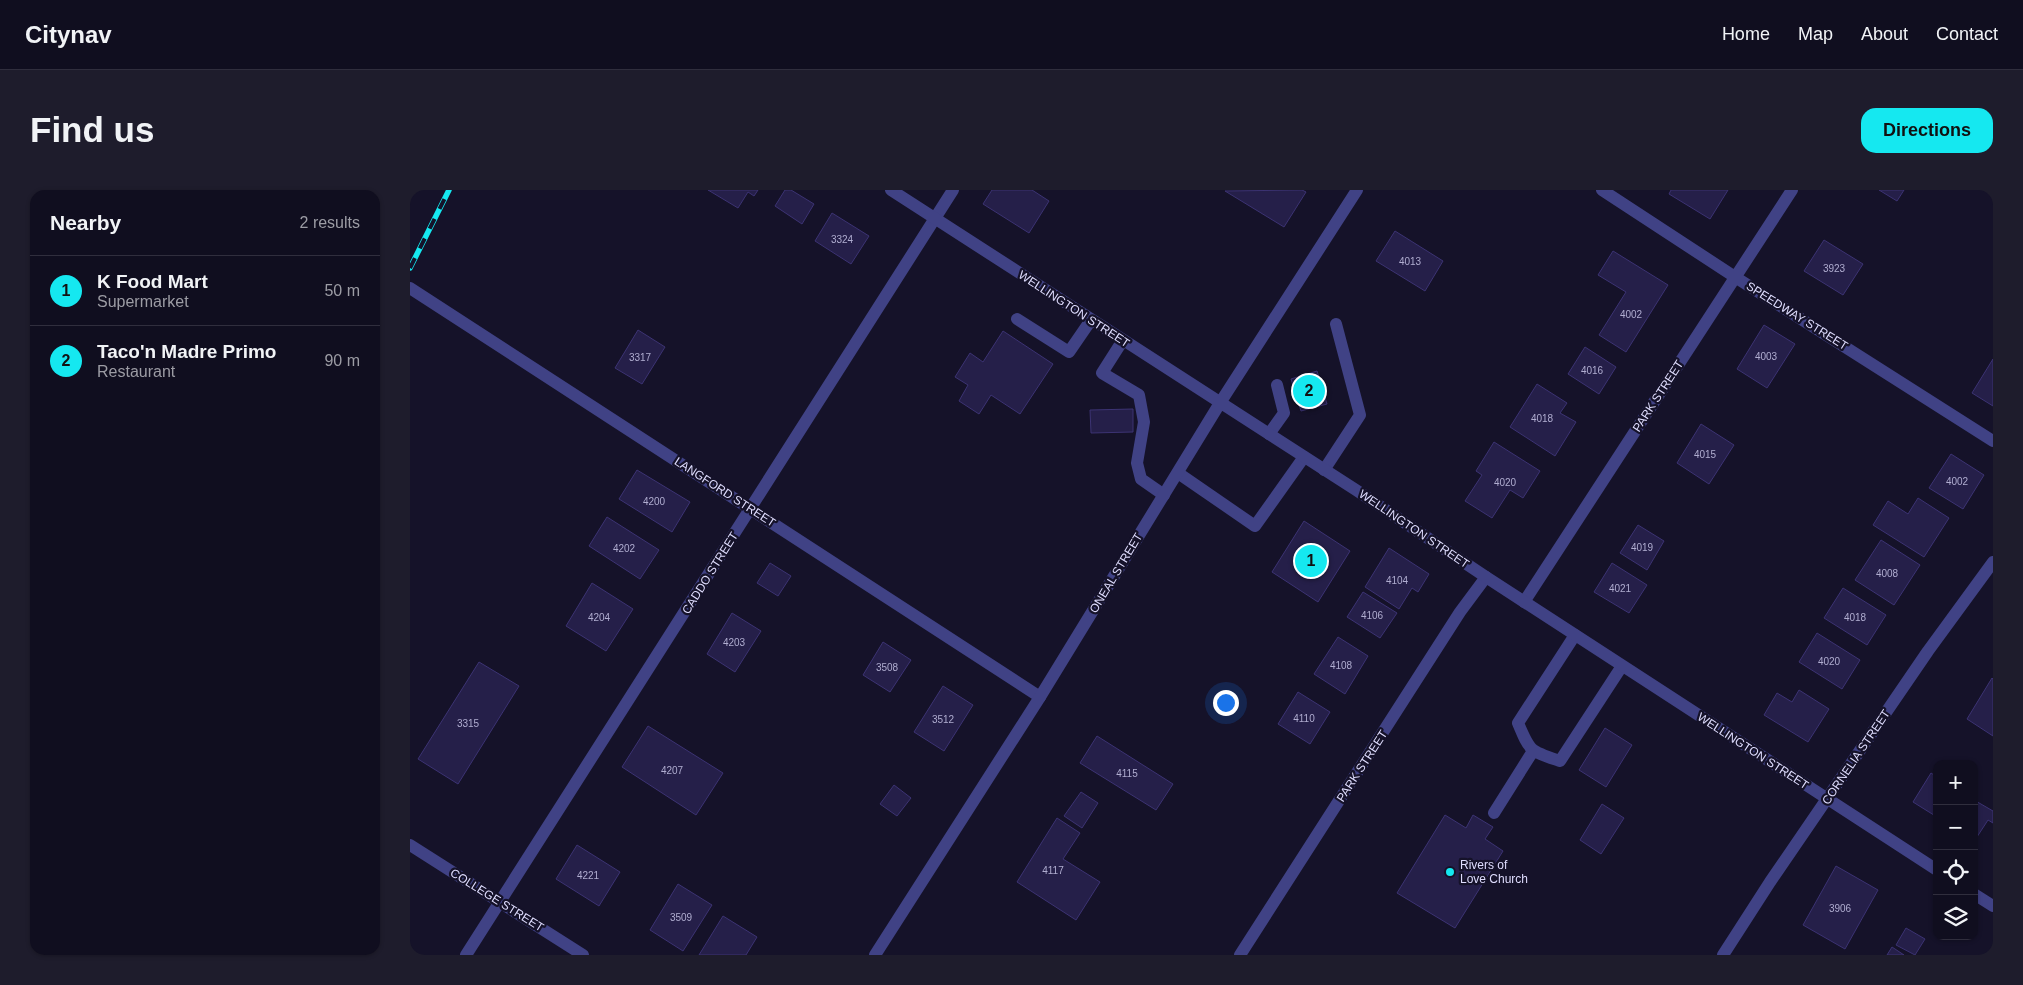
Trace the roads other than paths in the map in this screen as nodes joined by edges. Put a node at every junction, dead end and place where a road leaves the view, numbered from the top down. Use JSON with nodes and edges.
{"nodes":[{"id":1,"x":891,"y":190,"type":"edge"},
{"id":2,"x":953,"y":190,"type":"edge"},
{"id":3,"x":1357,"y":190,"type":"edge"},
{"id":4,"x":1602,"y":190,"type":"edge"},
{"id":5,"x":1792,"y":190,"type":"edge"},
{"id":6,"x":934,"y":219,"type":"junction"},
{"id":7,"x":1735,"y":277,"type":"junction"},
{"id":8,"x":410,"y":288,"type":"edge"},
{"id":9,"x":1017,"y":319,"type":"dead end"},
{"id":10,"x":1091,"y":320,"type":"junction"},
{"id":11,"x":1336,"y":324,"type":"dead end"},
{"id":12,"x":1123,"y":340,"type":"junction"},
{"id":13,"x":1277,"y":385,"type":"dead end"},
{"id":14,"x":1220,"y":403,"type":"junction"},
{"id":15,"x":1269,"y":434,"type":"junction"},
{"id":16,"x":1993,"y":441,"type":"edge"},
{"id":17,"x":1304,"y":457,"type":"junction"},
{"id":18,"x":1324,"y":470,"type":"junction"},
{"id":19,"x":1178,"y":473,"type":"junction"},
{"id":20,"x":1164,"y":495,"type":"junction"},
{"id":21,"x":750,"y":509,"type":"junction"},
{"id":22,"x":1993,"y":562,"type":"edge"},
{"id":23,"x":1486,"y":577,"type":"junction"},
{"id":24,"x":1524,"y":602,"type":"junction"},
{"id":25,"x":1575,"y":635,"type":"junction"},
{"id":26,"x":1622,"y":666,"type":"junction"},
{"id":27,"x":1040,"y":697,"type":"junction"},
{"id":28,"x":1533,"y":751,"type":"junction"},
{"id":29,"x":1827,"y":799,"type":"junction"},
{"id":30,"x":1494,"y":813,"type":"dead end"},
{"id":31,"x":410,"y":845,"type":"edge"},
{"id":32,"x":1933,"y":867,"type":"edge"},
{"id":33,"x":1976,"y":895,"type":"edge"},
{"id":34,"x":500,"y":902,"type":"junction"},
{"id":35,"x":1993,"y":906,"type":"edge"},
{"id":36,"x":466,"y":955,"type":"edge"},
{"id":37,"x":583,"y":955,"type":"edge"},
{"id":38,"x":875,"y":955,"type":"edge"},
{"id":39,"x":1240,"y":955,"type":"edge"},
{"id":40,"x":1723,"y":955,"type":"edge"}],
"edges":[{"from":1,"to":6,"type":"street","name":"WELLINGTON STREET"},
{"from":2,"to":6,"type":"street","name":"CADDO STREET"},
{"from":3,"to":14,"type":"street","name":"ONEAL STREET"},
{"from":4,"to":7,"type":"street","name":"SPEEDWAY STREET"},
{"from":5,"to":7,"type":"street","name":"PARK STREET"},
{"from":6,"to":10,"type":"street","name":"WELLINGTON STREET"},
{"from":6,"to":21,"type":"street","name":"CADDO STREET"},
{"from":7,"to":16,"type":"street","name":"SPEEDWAY STREET"},
{"from":7,"to":24,"type":"street","name":"PARK STREET"},
{"from":8,"to":21,"type":"street","name":"LANGFORD STREET"},
{"from":9,"to":10,"type":"street"},
{"from":10,"to":12,"type":"street","name":"WELLINGTON STREET"},
{"from":11,"to":18,"type":"street"},
{"from":12,"to":14,"type":"street","name":"WELLINGTON STREET"},
{"from":12,"to":20,"type":"street"},
{"from":13,"to":15,"type":"street"},
{"from":14,"to":15,"type":"street","name":"WELLINGTON STREET"},
{"from":14,"to":19,"type":"street","name":"ONEAL STREET"},
{"from":15,"to":17,"type":"street","name":"WELLINGTON STREET"},
{"from":17,"to":18,"type":"street","name":"WELLINGTON STREET"},
{"from":17,"to":19,"type":"street"},
{"from":18,"to":23,"type":"street","name":"WELLINGTON STREET"},
{"from":19,"to":20,"type":"street","name":"ONEAL STREET"},
{"from":20,"to":27,"type":"street","name":"ONEAL STREET"},
{"from":21,"to":27,"type":"street","name":"LANGFORD STREET"},
{"from":21,"to":34,"type":"street","name":"CADDO STREET"},
{"from":22,"to":29,"type":"street","name":"CORNELIA STREET"},
{"from":23,"to":24,"type":"street","name":"WELLINGTON STREET"},
{"from":23,"to":39,"type":"street","name":"PARK STREET"},
{"from":24,"to":25,"type":"street","name":"WELLINGTON STREET"},
{"from":25,"to":26,"type":"street","name":"WELLINGTON STREET"},
{"from":25,"to":28,"type":"street"},
{"from":26,"to":28,"type":"street"},
{"from":26,"to":29,"type":"street","name":"WELLINGTON STREET"},
{"from":27,"to":38,"type":"street","name":"ONEAL STREET"},
{"from":28,"to":30,"type":"street"},
{"from":29,"to":32,"type":"street","name":"WELLINGTON STREET"},
{"from":29,"to":40,"type":"street","name":"CORNELIA STREET"},
{"from":31,"to":34,"type":"street","name":"COLLEGE STREET"},
{"from":33,"to":35,"type":"street"},
{"from":34,"to":36,"type":"street","name":"CADDO STREET"},
{"from":34,"to":37,"type":"street","name":"COLLEGE STREET"}]}
